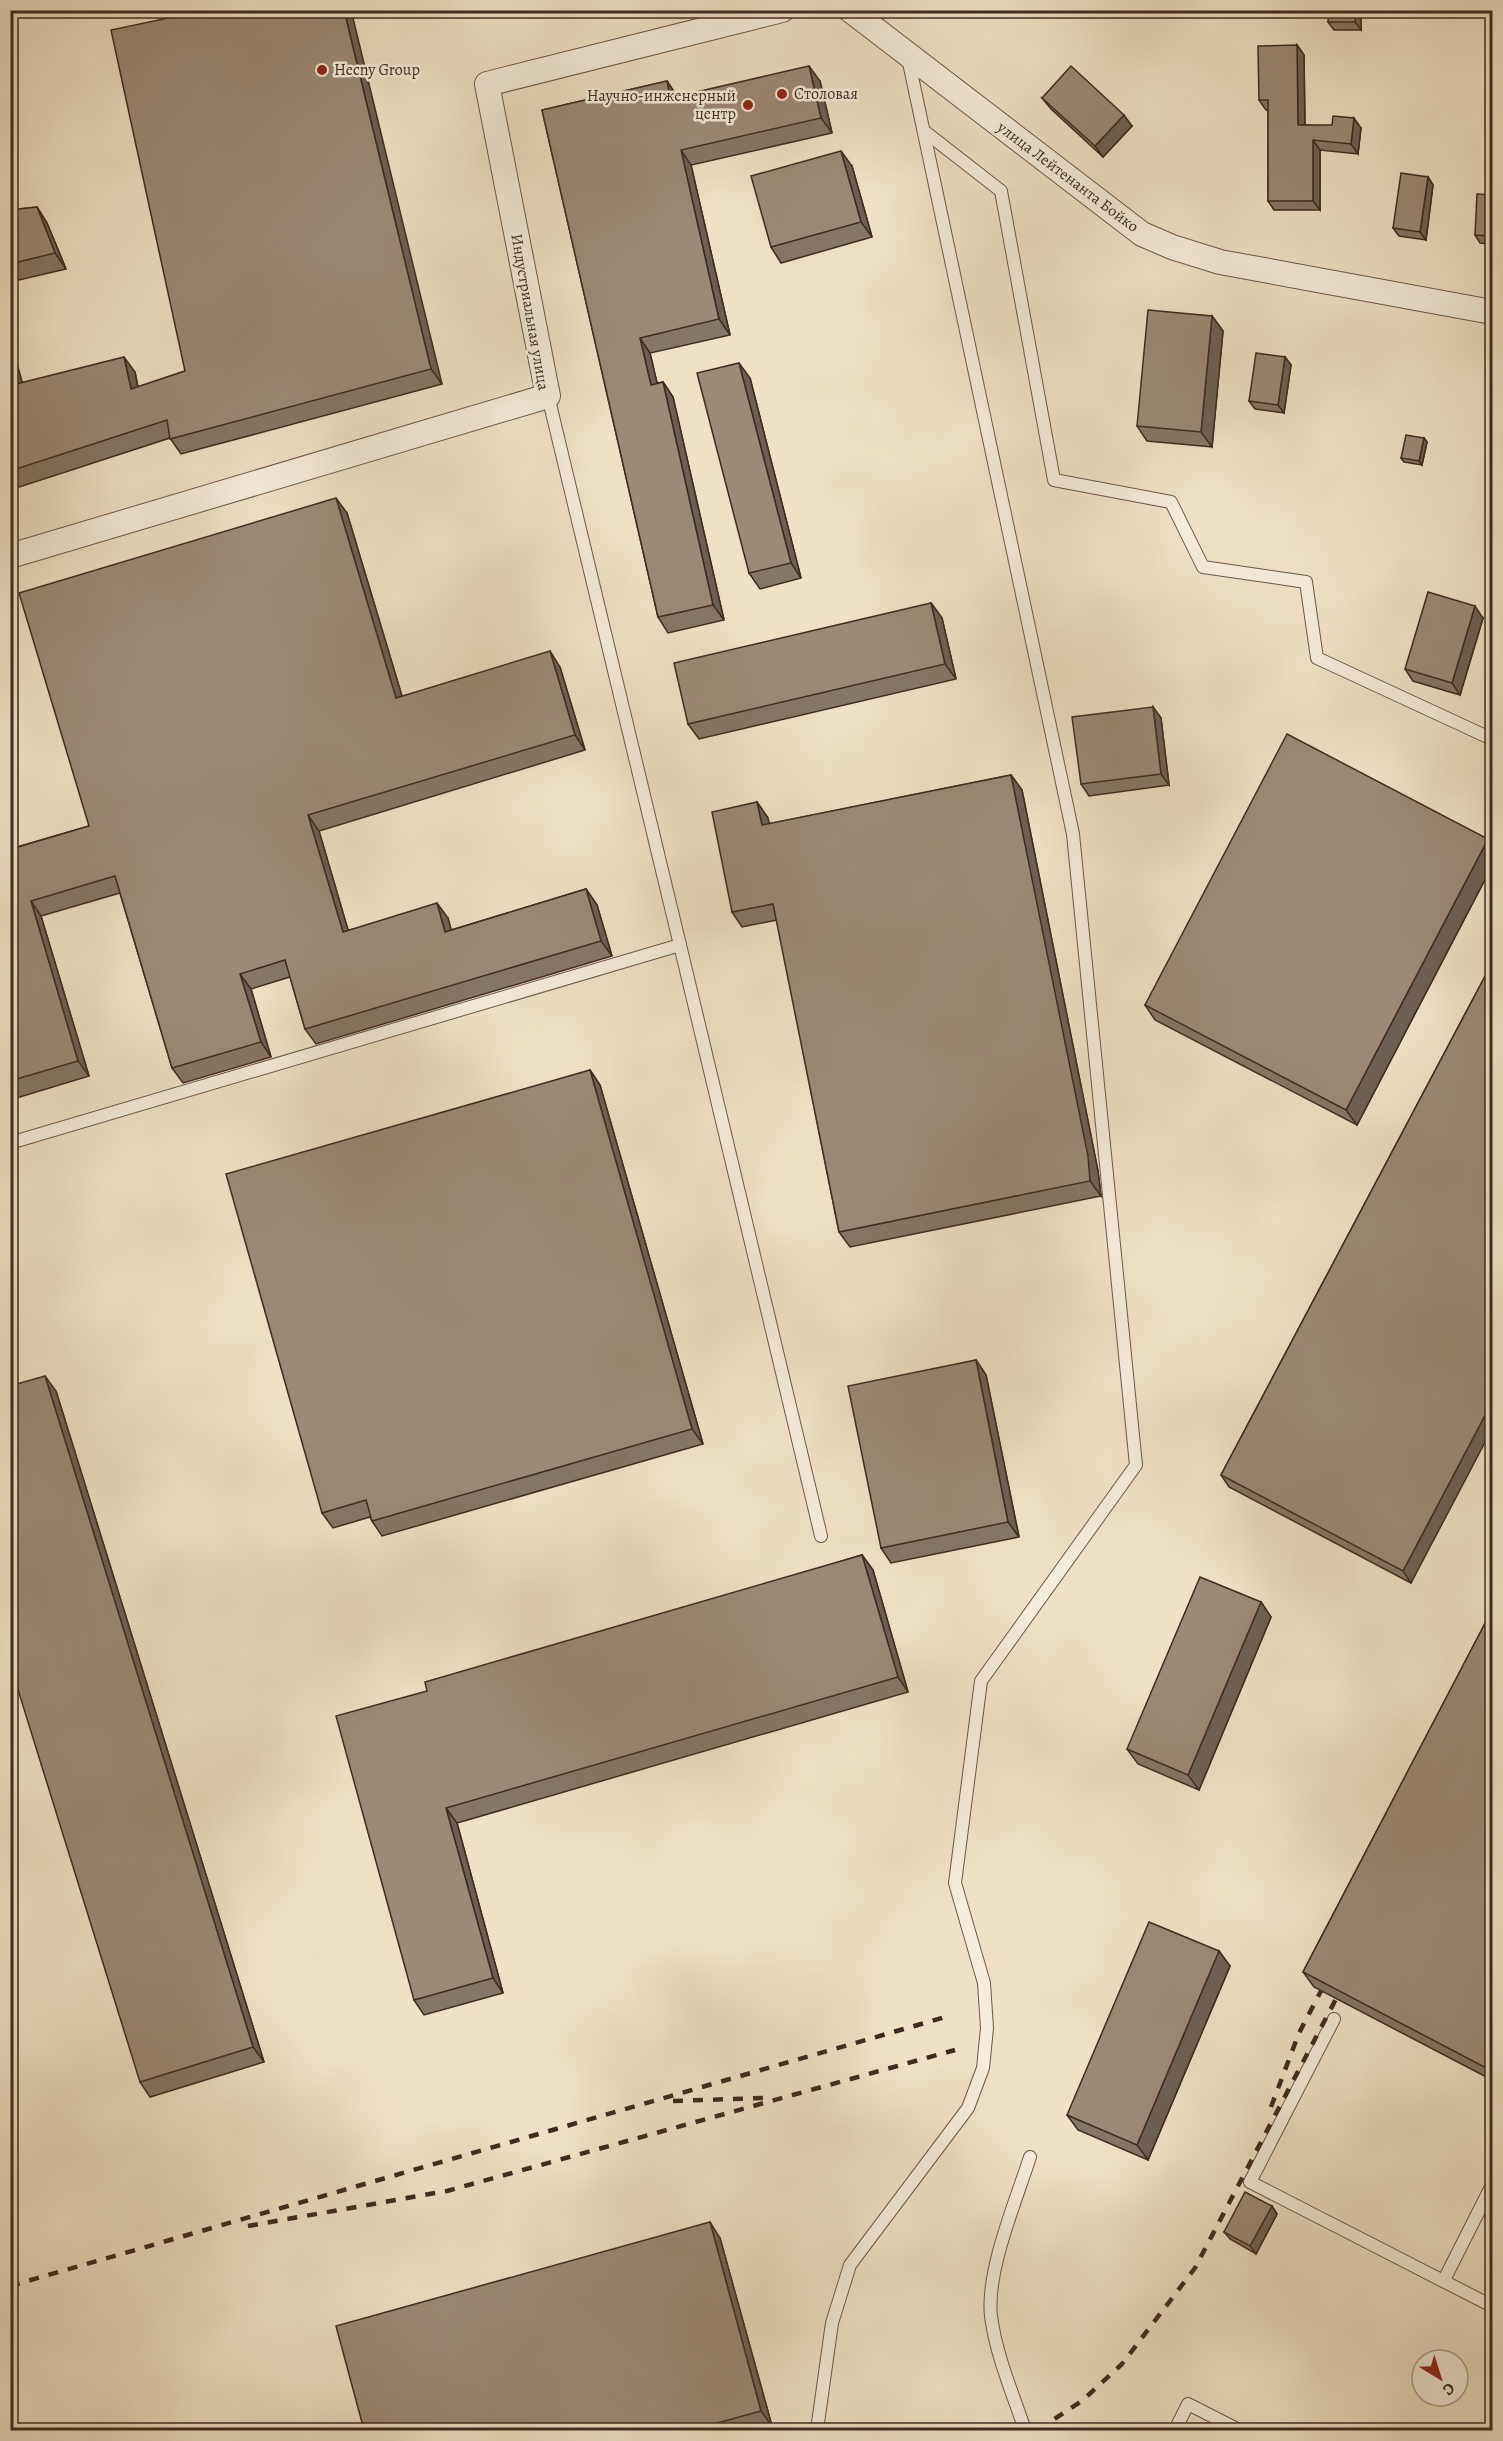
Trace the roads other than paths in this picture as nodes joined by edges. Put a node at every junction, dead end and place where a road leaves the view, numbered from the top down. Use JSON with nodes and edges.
{"nodes":[{"id":1,"x":782,"y":10,"type":"edge"},
{"id":2,"x":850,"y":10,"type":"edge"},
{"id":3,"x":908,"y":54,"type":"junction"},
{"id":4,"x":924,"y":131,"type":"junction"},
{"id":5,"x":1492,"y":312,"type":"edge"},
{"id":6,"x":548,"y":396,"type":"junction"},
{"id":7,"x":10,"y":556,"type":"edge"},
{"id":8,"x":1492,"y":739,"type":"edge"},
{"id":9,"x":680,"y":945,"type":"junction"},
{"id":10,"x":10,"y":1143,"type":"edge"},
{"id":11,"x":820,"y":1536,"type":"dead end"},
{"id":12,"x":1334,"y":2019,"type":"dead end"},
{"id":13,"x":1030,"y":2157,"type":"dead end"},
{"id":14,"x":1492,"y":2185,"type":"edge"},
{"id":15,"x":1444,"y":2280,"type":"junction"},
{"id":16,"x":1492,"y":2306,"type":"edge"},
{"id":17,"x":817,"y":2430,"type":"edge"},
{"id":18,"x":1025,"y":2430,"type":"edge"},
{"id":19,"x":1175,"y":2430,"type":"edge"},
{"id":20,"x":1239,"y":2430,"type":"edge"}],
"edges":[{"from":1,"to":6,"type":"street","name":"Индустриальная улица"},
{"from":2,"to":3,"type":"street","name":"улица Лейтенанта Бойко"},
{"from":3,"to":4,"type":"lane"},
{"from":3,"to":5,"type":"street","name":"улица Лейтенанта Бойко"},
{"from":4,"to":8,"type":"lane"},
{"from":4,"to":17,"type":"lane"},
{"from":6,"to":7,"type":"street","name":"Индустриальная улица"},
{"from":6,"to":9,"type":"lane"},
{"from":9,"to":10,"type":"lane"},
{"from":9,"to":11,"type":"lane"},
{"from":12,"to":15,"type":"lane"},
{"from":13,"to":18,"type":"lane"},
{"from":14,"to":15,"type":"lane"},
{"from":15,"to":16,"type":"lane"},
{"from":19,"to":20,"type":"lane"}]}
